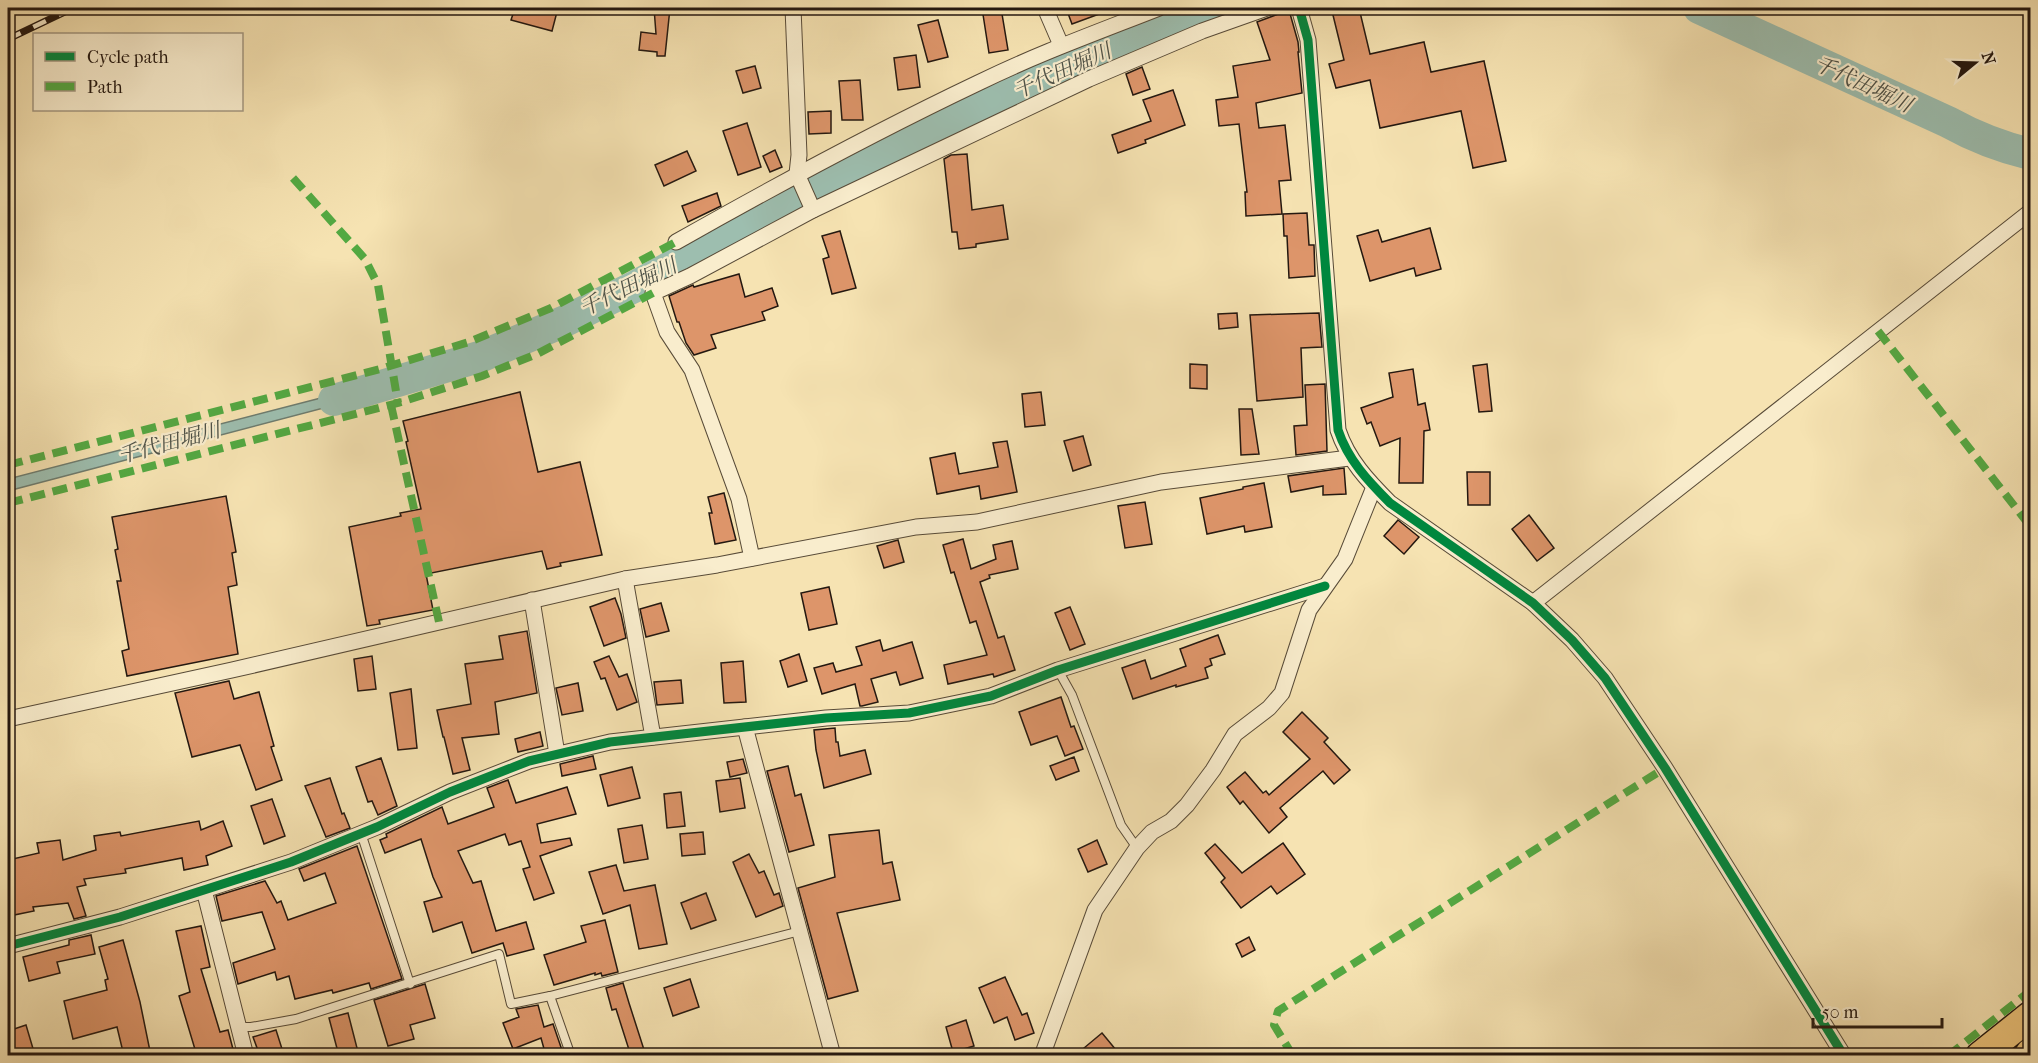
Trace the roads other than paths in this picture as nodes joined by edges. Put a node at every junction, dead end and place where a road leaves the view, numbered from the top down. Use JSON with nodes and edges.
{"nodes":[{"id":1,"x":793,"y":8,"type":"edge"},
{"id":2,"x":1045,"y":8,"type":"edge"},
{"id":3,"x":1159,"y":8,"type":"edge"},
{"id":4,"x":1267,"y":8,"type":"edge"},
{"id":5,"x":1299,"y":8,"type":"edge"},
{"id":6,"x":1061,"y":45,"type":"junction"},
{"id":7,"x":796,"y":174,"type":"junction"},
{"id":8,"x":813,"y":210,"type":"junction"},
{"id":9,"x":2031,"y":212,"type":"edge"},
{"id":10,"x":676,"y":242,"type":"dead end"},
{"id":11,"x":1349,"y":458,"type":"junction"},
{"id":12,"x":1374,"y":487,"type":"junction"},
{"id":13,"x":752,"y":558,"type":"junction"},
{"id":14,"x":625,"y":579,"type":"junction"},
{"id":15,"x":1325,"y":586,"type":"junction"},
{"id":16,"x":532,"y":600,"type":"junction"},
{"id":17,"x":1533,"y":603,"type":"junction"},
{"id":18,"x":1058,"y":670,"type":"junction"},
{"id":19,"x":8,"y":719,"type":"edge"},
{"id":20,"x":745,"y":727,"type":"junction"},
{"id":21,"x":653,"y":736,"type":"junction"},
{"id":22,"x":557,"y":754,"type":"junction"},
{"id":23,"x":361,"y":833,"type":"junction"},
{"id":24,"x":1137,"y":848,"type":"junction"},
{"id":25,"x":204,"y":890,"type":"junction"},
{"id":26,"x":800,"y":931,"type":"junction"},
{"id":27,"x":8,"y":946,"type":"edge"},
{"id":28,"x":410,"y":984,"type":"junction"},
{"id":29,"x":550,"y":996,"type":"junction"},
{"id":30,"x":2031,"y":1016,"type":"edge"},
{"id":31,"x":239,"y":1027,"type":"junction"},
{"id":32,"x":246,"y":1056,"type":"edge"},
{"id":33,"x":571,"y":1056,"type":"edge"},
{"id":34,"x":833,"y":1056,"type":"edge"},
{"id":35,"x":1042,"y":1056,"type":"edge"},
{"id":36,"x":1844,"y":1056,"type":"edge"},
{"id":37,"x":1980,"y":1056,"type":"edge"}],
"edges":[{"from":1,"to":7,"type":"street"},
{"from":2,"to":6,"type":"street"},
{"from":3,"to":6,"type":"street"},
{"from":4,"to":8,"type":"street"},
{"from":5,"to":11,"type":"street"},
{"from":6,"to":7,"type":"street"},
{"from":7,"to":8,"type":"street"},
{"from":7,"to":10,"type":"street"},
{"from":8,"to":13,"type":"street"},
{"from":9,"to":17,"type":"street"},
{"from":11,"to":12,"type":"street"},
{"from":11,"to":13,"type":"street"},
{"from":12,"to":15,"type":"street"},
{"from":12,"to":17,"type":"street"},
{"from":13,"to":14,"type":"street"},
{"from":14,"to":16,"type":"street"},
{"from":14,"to":21,"type":"street"},
{"from":15,"to":18,"type":"street"},
{"from":15,"to":24,"type":"street"},
{"from":16,"to":19,"type":"street"},
{"from":16,"to":22,"type":"street"},
{"from":17,"to":36,"type":"street"},
{"from":18,"to":20,"type":"street"},
{"from":18,"to":24,"type":"lane"},
{"from":20,"to":21,"type":"street"},
{"from":20,"to":26,"type":"street"},
{"from":21,"to":22,"type":"street"},
{"from":22,"to":23,"type":"street"},
{"from":23,"to":25,"type":"street"},
{"from":23,"to":28,"type":"lane"},
{"from":24,"to":35,"type":"street"},
{"from":25,"to":27,"type":"street"},
{"from":25,"to":31,"type":"street"},
{"from":26,"to":29,"type":"lane"},
{"from":26,"to":34,"type":"street"},
{"from":28,"to":29,"type":"lane"},
{"from":28,"to":31,"type":"lane"},
{"from":29,"to":33,"type":"lane"},
{"from":30,"to":37,"type":"highway"},
{"from":31,"to":32,"type":"street"}]}
